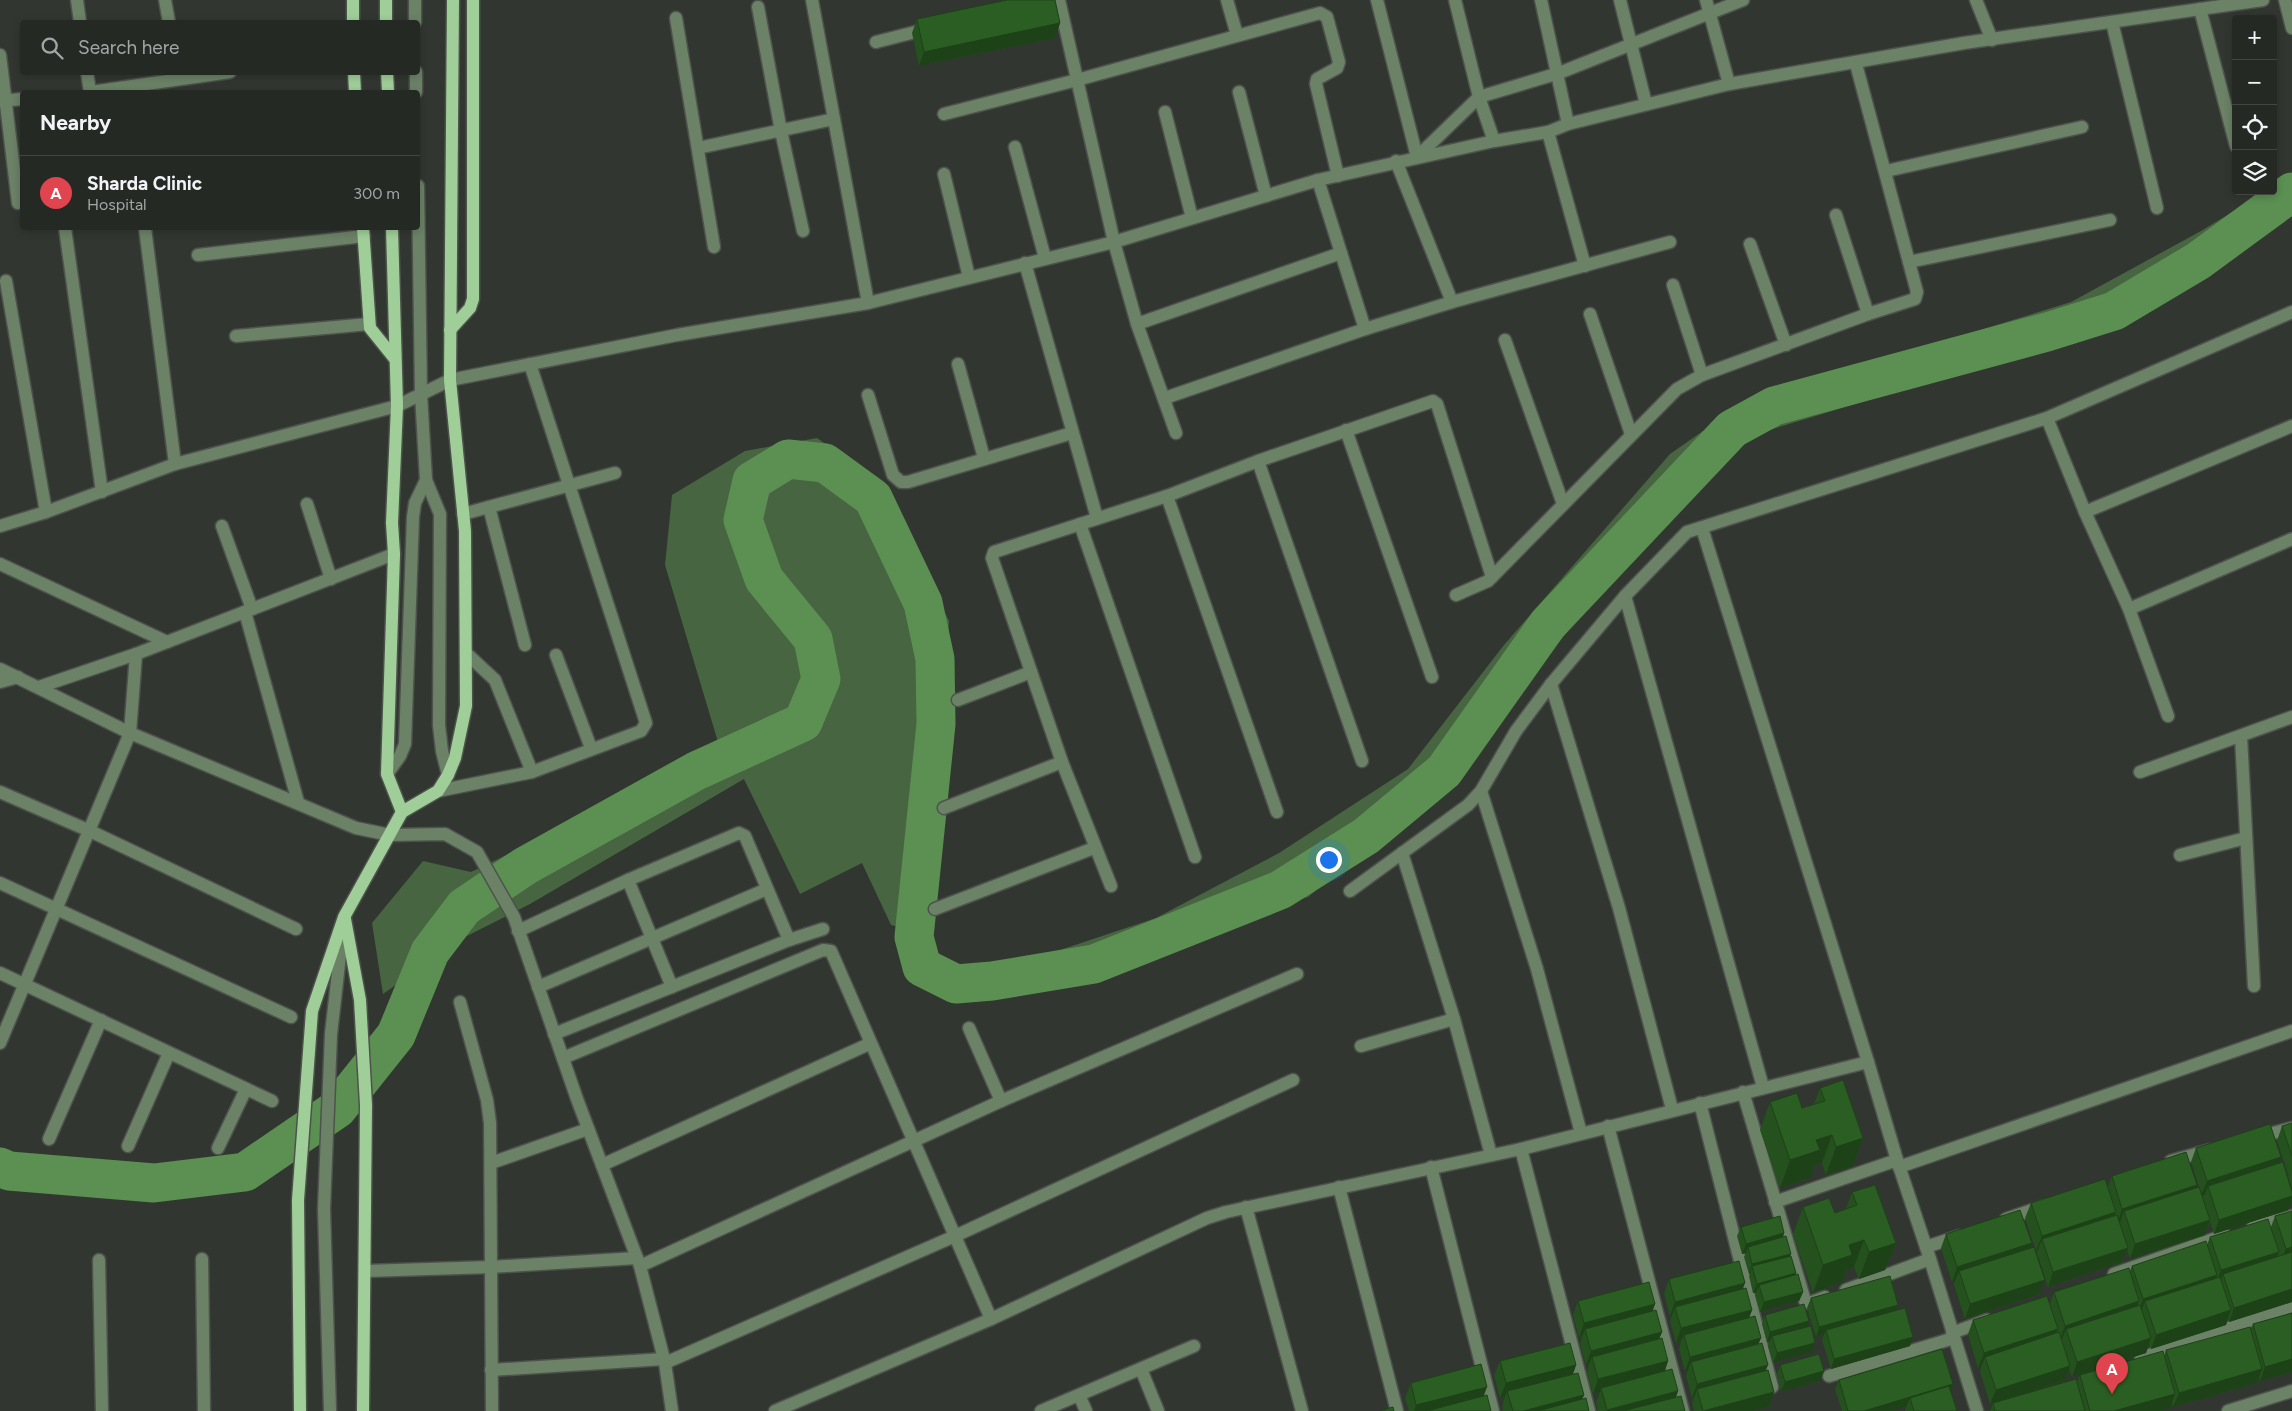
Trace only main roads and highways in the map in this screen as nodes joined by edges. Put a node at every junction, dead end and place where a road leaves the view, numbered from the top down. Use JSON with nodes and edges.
{"nodes":[{"id":1,"x":353,"y":0,"type":"edge"},
{"id":2,"x":386,"y":0,"type":"edge"},
{"id":3,"x":453,"y":0,"type":"edge"},
{"id":4,"x":473,"y":0,"type":"edge"},
{"id":5,"x":353,"y":20,"type":"edge"},
{"id":6,"x":386,"y":20,"type":"edge"},
{"id":7,"x":354,"y":75,"type":"edge"},
{"id":8,"x":387,"y":75,"type":"edge"},
{"id":9,"x":355,"y":90,"type":"edge"},
{"id":10,"x":388,"y":90,"type":"edge"},
{"id":11,"x":392,"y":230,"type":"edge"},
{"id":12,"x":363,"y":232,"type":"edge"},
{"id":13,"x":450,"y":330,"type":"junction"},
{"id":14,"x":395,"y":359,"type":"junction"},
{"id":15,"x":402,"y":812,"type":"junction"},
{"id":16,"x":344,"y":917,"type":"junction"},
{"id":17,"x":300,"y":1411,"type":"edge"},
{"id":18,"x":364,"y":1411,"type":"edge"}],
"edges":[{"from":1,"to":5,"type":"main road"},
{"from":2,"to":6,"type":"main road"},
{"from":3,"to":13,"type":"main road"},
{"from":4,"to":13,"type":"main road"},
{"from":7,"to":9,"type":"main road"},
{"from":8,"to":10,"type":"main road"},
{"from":11,"to":14,"type":"main road"},
{"from":12,"to":14,"type":"main road"},
{"from":13,"to":15,"type":"main road"},
{"from":14,"to":15,"type":"main road"},
{"from":15,"to":16,"type":"main road"},
{"from":16,"to":17,"type":"main road"},
{"from":16,"to":18,"type":"main road"}]}
